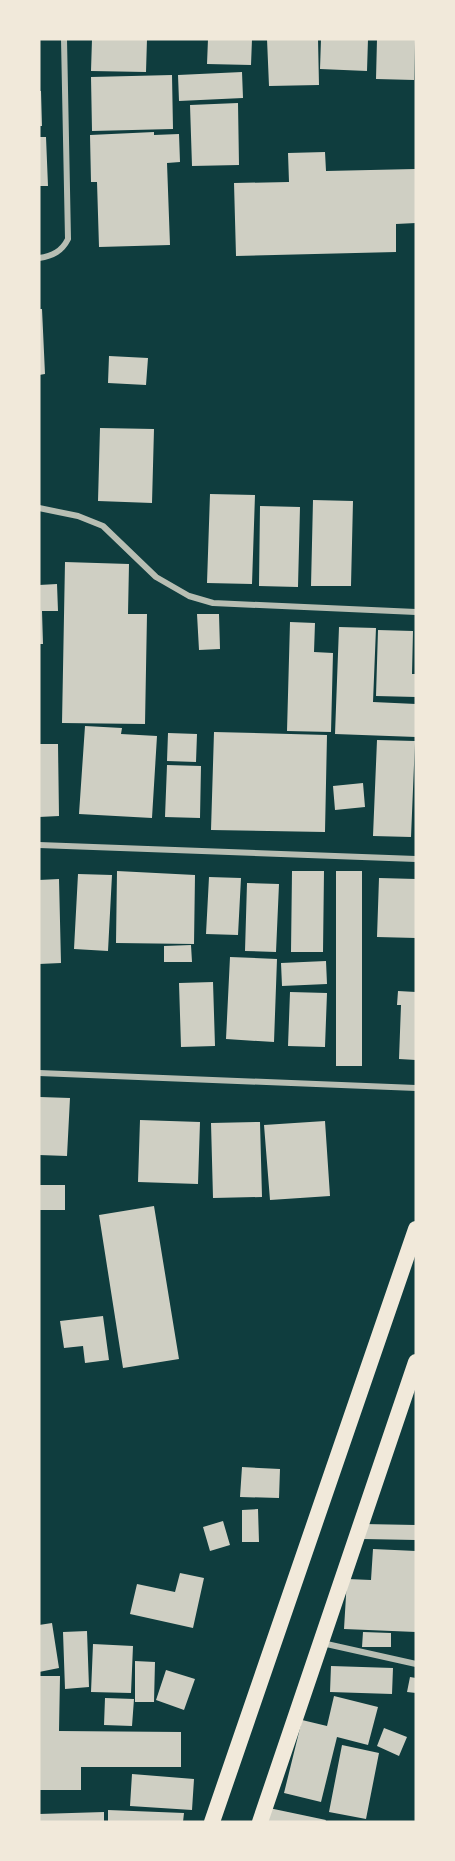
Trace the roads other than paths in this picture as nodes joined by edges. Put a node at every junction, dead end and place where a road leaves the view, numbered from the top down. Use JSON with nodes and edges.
{"nodes":[{"id":1,"x":64,"y":39,"type":"edge"},
{"id":2,"x":39,"y":258,"type":"edge"},
{"id":3,"x":39,"y":508,"type":"edge"},
{"id":4,"x":416,"y":612,"type":"edge"},
{"id":5,"x":39,"y":845,"type":"edge"},
{"id":6,"x":416,"y":859,"type":"edge"},
{"id":7,"x":39,"y":1073,"type":"edge"},
{"id":8,"x":416,"y":1089,"type":"edge"},
{"id":9,"x":416,"y":1229,"type":"edge"},
{"id":10,"x":416,"y":1362,"type":"edge"},
{"id":11,"x":321,"y":1643,"type":"junction"},
{"id":12,"x":416,"y":1664,"type":"edge"},
{"id":13,"x":212,"y":1822,"type":"edge"},
{"id":14,"x":260,"y":1822,"type":"edge"}],
"edges":[{"from":1,"to":2,"type":"street"},
{"from":3,"to":4,"type":"street"},
{"from":5,"to":6,"type":"street"},
{"from":7,"to":8,"type":"street"},
{"from":9,"to":13,"type":"highway"},
{"from":10,"to":11,"type":"highway"},
{"from":11,"to":12,"type":"street"},
{"from":11,"to":14,"type":"highway"}]}
